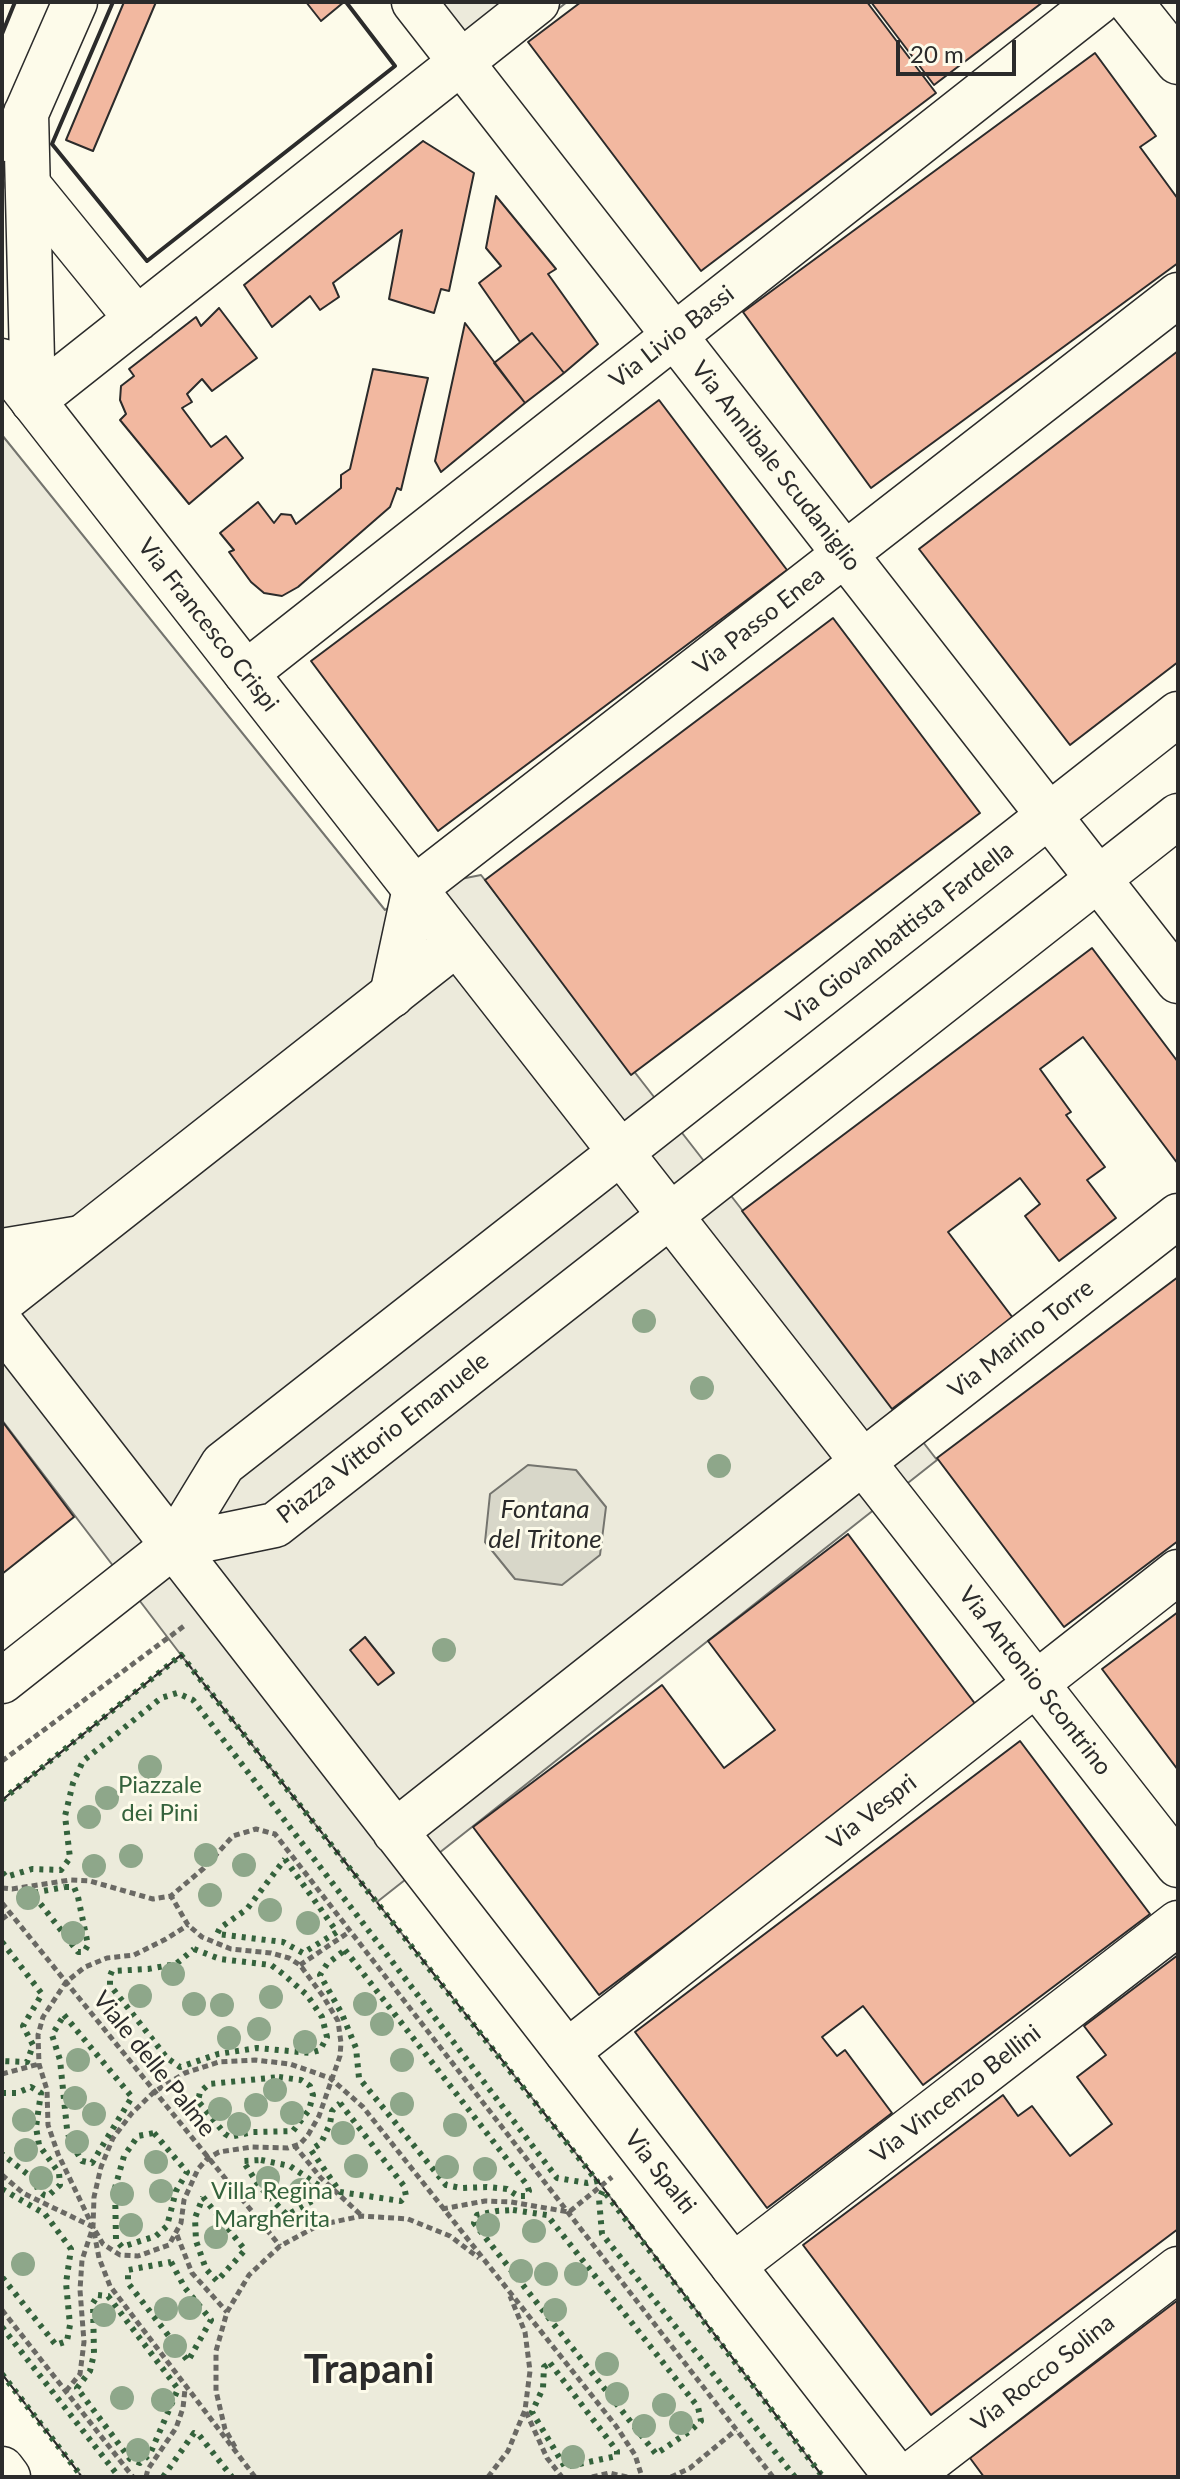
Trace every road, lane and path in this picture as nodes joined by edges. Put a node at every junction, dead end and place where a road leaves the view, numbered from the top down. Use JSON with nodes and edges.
{"nodes":[{"id":1,"x":75,"y":2,"type":"edge"},
{"id":2,"x":414,"y":2,"type":"edge"},
{"id":3,"x":537,"y":2,"type":"edge"},
{"id":4,"x":1098,"y":2,"type":"edge"},
{"id":5,"x":1130,"y":2,"type":"edge"},
{"id":6,"x":461,"y":62,"type":"junction"},
{"id":7,"x":1178,"y":62,"type":"edge"},
{"id":8,"x":15,"y":177,"type":"edge"},
{"id":9,"x":1178,"y":295,"type":"edge"},
{"id":10,"x":137,"y":319,"type":"junction"},
{"id":11,"x":674,"y":336,"type":"junction"},
{"id":12,"x":2,"y":361,"type":"edge"},
{"id":13,"x":33,"y":401,"type":"junction"},
{"id":14,"x":845,"y":554,"type":"junction"},
{"id":15,"x":246,"y":673,"type":"junction"},
{"id":16,"x":1178,"y":714,"type":"edge"},
{"id":17,"x":1049,"y":816,"type":"junction"},
{"id":18,"x":1178,"y":816,"type":"edge"},
{"id":19,"x":1098,"y":879,"type":"junction"},
{"id":20,"x":415,"y":888,"type":"junction"},
{"id":21,"x":457,"y":943,"type":"junction"},
{"id":22,"x":1178,"y":981,"type":"edge"},
{"id":23,"x":392,"y":995,"type":"junction"},
{"id":24,"x":621,"y":1152,"type":"junction"},
{"id":25,"x":671,"y":1215,"type":"junction"},
{"id":26,"x":1178,"y":1216,"type":"edge"},
{"id":27,"x":81,"y":1238,"type":"junction"},
{"id":28,"x":2,"y":1251,"type":"edge"},
{"id":29,"x":2,"y":1301,"type":"edge"},
{"id":30,"x":2,"y":1325,"type":"edge"},
{"id":31,"x":864,"y":1461,"type":"junction"},
{"id":32,"x":173,"y":1546,"type":"junction"},
{"id":33,"x":1178,"y":1572,"type":"edge"},
{"id":34,"x":214,"y":1599,"type":"junction"},
{"id":35,"x":2,"y":1681,"type":"edge"},
{"id":36,"x":1037,"y":1683,"type":"junction"},
{"id":37,"x":2,"y":1761,"type":"edge"},
{"id":38,"x":395,"y":1832,"type":"junction"},
{"id":39,"x":1178,"y":1865,"type":"edge"},
{"id":40,"x":2,"y":1888,"type":"edge"},
{"id":41,"x":171,"y":1896,"type":"junction"},
{"id":42,"x":2,"y":1903,"type":"edge"},
{"id":43,"x":10,"y":1913,"type":"junction"},
{"id":44,"x":2,"y":1919,"type":"edge"},
{"id":45,"x":1178,"y":1923,"type":"edge"},
{"id":46,"x":188,"y":1925,"type":"junction"},
{"id":47,"x":349,"y":1932,"type":"junction"},
{"id":48,"x":300,"y":1965,"type":"junction"},
{"id":49,"x":66,"y":1982,"type":"junction"},
{"id":50,"x":567,"y":2052,"type":"junction"},
{"id":51,"x":39,"y":2064,"type":"junction"},
{"id":52,"x":2,"y":2074,"type":"edge"},
{"id":53,"x":330,"y":2078,"type":"junction"},
{"id":54,"x":154,"y":2092,"type":"junction"},
{"id":55,"x":294,"y":2145,"type":"junction"},
{"id":56,"x":645,"y":2153,"type":"junction"},
{"id":57,"x":207,"y":2159,"type":"junction"},
{"id":58,"x":2,"y":2175,"type":"edge"},
{"id":59,"x":442,"y":2209,"type":"junction"},
{"id":60,"x":569,"y":2212,"type":"junction"},
{"id":61,"x":362,"y":2216,"type":"junction"},
{"id":62,"x":93,"y":2227,"type":"junction"},
{"id":63,"x":176,"y":2234,"type":"junction"},
{"id":64,"x":280,"y":2246,"type":"junction"},
{"id":65,"x":486,"y":2264,"type":"junction"},
{"id":66,"x":733,"y":2266,"type":"junction"},
{"id":67,"x":1178,"y":2269,"type":"edge"},
{"id":68,"x":2,"y":2310,"type":"edge"},
{"id":69,"x":227,"y":2312,"type":"junction"},
{"id":70,"x":186,"y":2388,"type":"junction"},
{"id":71,"x":66,"y":2391,"type":"junction"},
{"id":72,"x":525,"y":2410,"type":"junction"},
{"id":73,"x":736,"y":2430,"type":"junction"},
{"id":74,"x":244,"y":2464,"type":"junction"},
{"id":75,"x":2,"y":2469,"type":"edge"},
{"id":76,"x":8,"y":2477,"type":"edge"},
{"id":77,"x":133,"y":2477,"type":"edge"},
{"id":78,"x":146,"y":2477,"type":"edge"},
{"id":79,"x":255,"y":2477,"type":"edge"},
{"id":80,"x":488,"y":2477,"type":"edge"},
{"id":81,"x":562,"y":2477,"type":"edge"},
{"id":82,"x":592,"y":2477,"type":"edge"},
{"id":83,"x":627,"y":2477,"type":"edge"},
{"id":84,"x":642,"y":2477,"type":"edge"},
{"id":85,"x":671,"y":2477,"type":"edge"},
{"id":86,"x":773,"y":2477,"type":"edge"},
{"id":87,"x":897,"y":2477,"type":"edge"},
{"id":88,"x":908,"y":2477,"type":"edge"}],
"edges":[{"from":1,"to":8,"type":"street"},
{"from":2,"to":6,"type":"street","name":"Via Annibale Scudaniglio"},
{"from":3,"to":6,"type":"street"},
{"from":4,"to":11,"type":"street","name":"Via Livio Bassi"},
{"from":5,"to":7,"type":"street"},
{"from":6,"to":10,"type":"street"},
{"from":6,"to":11,"type":"street","name":"Via Annibale Scudaniglio"},
{"from":8,"to":10,"type":"street"},
{"from":8,"to":13,"type":"street"},
{"from":9,"to":14,"type":"street","name":"Via Passo Enea"},
{"from":10,"to":13,"type":"street"},
{"from":11,"to":14,"type":"street","name":"Via Annibale Scudaniglio"},
{"from":11,"to":15,"type":"street","name":"Via Livio Bassi"},
{"from":12,"to":13,"type":"street","name":"Via Francesco Crispi"},
{"from":13,"to":15,"type":"street","name":"Via Francesco Crispi"},
{"from":14,"to":17,"type":"street","name":"Via Annibale Scudaniglio"},
{"from":14,"to":20,"type":"street","name":"Via Passo Enea"},
{"from":15,"to":20,"type":"street","name":"Via Francesco Crispi"},
{"from":16,"to":17,"type":"street","name":"Via Giovanbattista Fardella"},
{"from":17,"to":19,"type":"street","name":"Via Annibale Scudaniglio"},
{"from":17,"to":24,"type":"street","name":"Via Giovanbattista Fardella"},
{"from":18,"to":19,"type":"street"},
{"from":19,"to":22,"type":"street","name":"Via Annibale Scudaniglio"},
{"from":19,"to":25,"type":"street"},
{"from":20,"to":21,"type":"street","name":"Via Francesco Crispi"},
{"from":20,"to":23,"type":"street"},
{"from":21,"to":23,"type":"street"},
{"from":21,"to":24,"type":"street","name":"Via Francesco Crispi"},
{"from":23,"to":27,"type":"street"},
{"from":24,"to":25,"type":"street","name":"Via Francesco Crispi"},
{"from":24,"to":32,"type":"street"},
{"from":25,"to":31,"type":"street","name":"Via Antonio Scontrino"},
{"from":25,"to":32,"type":"street","name":"Piazza Vittorio Emanuele"},
{"from":26,"to":31,"type":"street","name":"Via Marino Torre"},
{"from":27,"to":28,"type":"street"},
{"from":27,"to":29,"type":"street"},
{"from":30,"to":32,"type":"street","name":"Via Spalti"},
{"from":31,"to":36,"type":"street","name":"Via Antonio Scontrino"},
{"from":31,"to":38,"type":"street","name":"Via Marino Torre"},
{"from":32,"to":34,"type":"street","name":"Via Spalti"},
{"from":32,"to":35,"type":"street"},
{"from":33,"to":36,"type":"street","name":"Via Vespri"},
{"from":34,"to":37,"type":"path"},
{"from":34,"to":38,"type":"street","name":"Via Spalti"},
{"from":36,"to":39,"type":"street","name":"Via Antonio Scontrino"},
{"from":36,"to":50,"type":"street","name":"Via Vespri"},
{"from":38,"to":50,"type":"street","name":"Via Spalti"},
{"from":40,"to":41,"type":"path"},
{"from":41,"to":46,"type":"path"},
{"from":41,"to":47,"type":"path"},
{"from":42,"to":43,"type":"path","name":"Viale delle Palme"},
{"from":43,"to":44,"type":"path"},
{"from":43,"to":49,"type":"path","name":"Viale delle Palme"},
{"from":45,"to":66,"type":"street","name":"Via Vincenzo Bellini"},
{"from":46,"to":48,"type":"path"},
{"from":46,"to":49,"type":"path"},
{"from":47,"to":48,"type":"path"},
{"from":47,"to":60,"type":"path"},
{"from":48,"to":53,"type":"path"},
{"from":49,"to":51,"type":"path"},
{"from":49,"to":54,"type":"path","name":"Viale delle Palme"},
{"from":50,"to":56,"type":"street","name":"Via Spalti"},
{"from":51,"to":52,"type":"path"},
{"from":51,"to":62,"type":"path"},
{"from":53,"to":54,"type":"path"},
{"from":53,"to":55,"type":"path"},
{"from":53,"to":59,"type":"path"},
{"from":54,"to":57,"type":"path","name":"Viale delle Palme"},
{"from":54,"to":62,"type":"path"},
{"from":55,"to":57,"type":"path"},
{"from":55,"to":61,"type":"path"},
{"from":56,"to":60,"type":"path"},
{"from":56,"to":66,"type":"street","name":"Via Spalti"},
{"from":57,"to":63,"type":"path"},
{"from":57,"to":64,"type":"path","name":"Viale delle Palme"},
{"from":58,"to":62,"type":"path"},
{"from":59,"to":60,"type":"path"},
{"from":59,"to":65,"type":"path"},
{"from":60,"to":73,"type":"path"},
{"from":61,"to":64,"type":"path"},
{"from":61,"to":65,"type":"path"},
{"from":62,"to":63,"type":"path"},
{"from":62,"to":70,"type":"path"},
{"from":62,"to":71,"type":"path"},
{"from":63,"to":69,"type":"path"},
{"from":64,"to":69,"type":"path"},
{"from":65,"to":72,"type":"path"},
{"from":65,"to":84,"type":"path"},
{"from":66,"to":87,"type":"street","name":"Via Spalti"},
{"from":67,"to":88,"type":"street","name":"Via Rocco Solina"},
{"from":68,"to":71,"type":"path"},
{"from":69,"to":74,"type":"path"},
{"from":70,"to":74,"type":"path"},
{"from":70,"to":78,"type":"path"},
{"from":71,"to":77,"type":"path"},
{"from":72,"to":80,"type":"path"},
{"from":72,"to":81,"type":"path"},
{"from":73,"to":85,"type":"path"},
{"from":73,"to":86,"type":"path"},
{"from":74,"to":79,"type":"path"},
{"from":75,"to":76,"type":"street"},
{"from":82,"to":83,"type":"path"}]}
